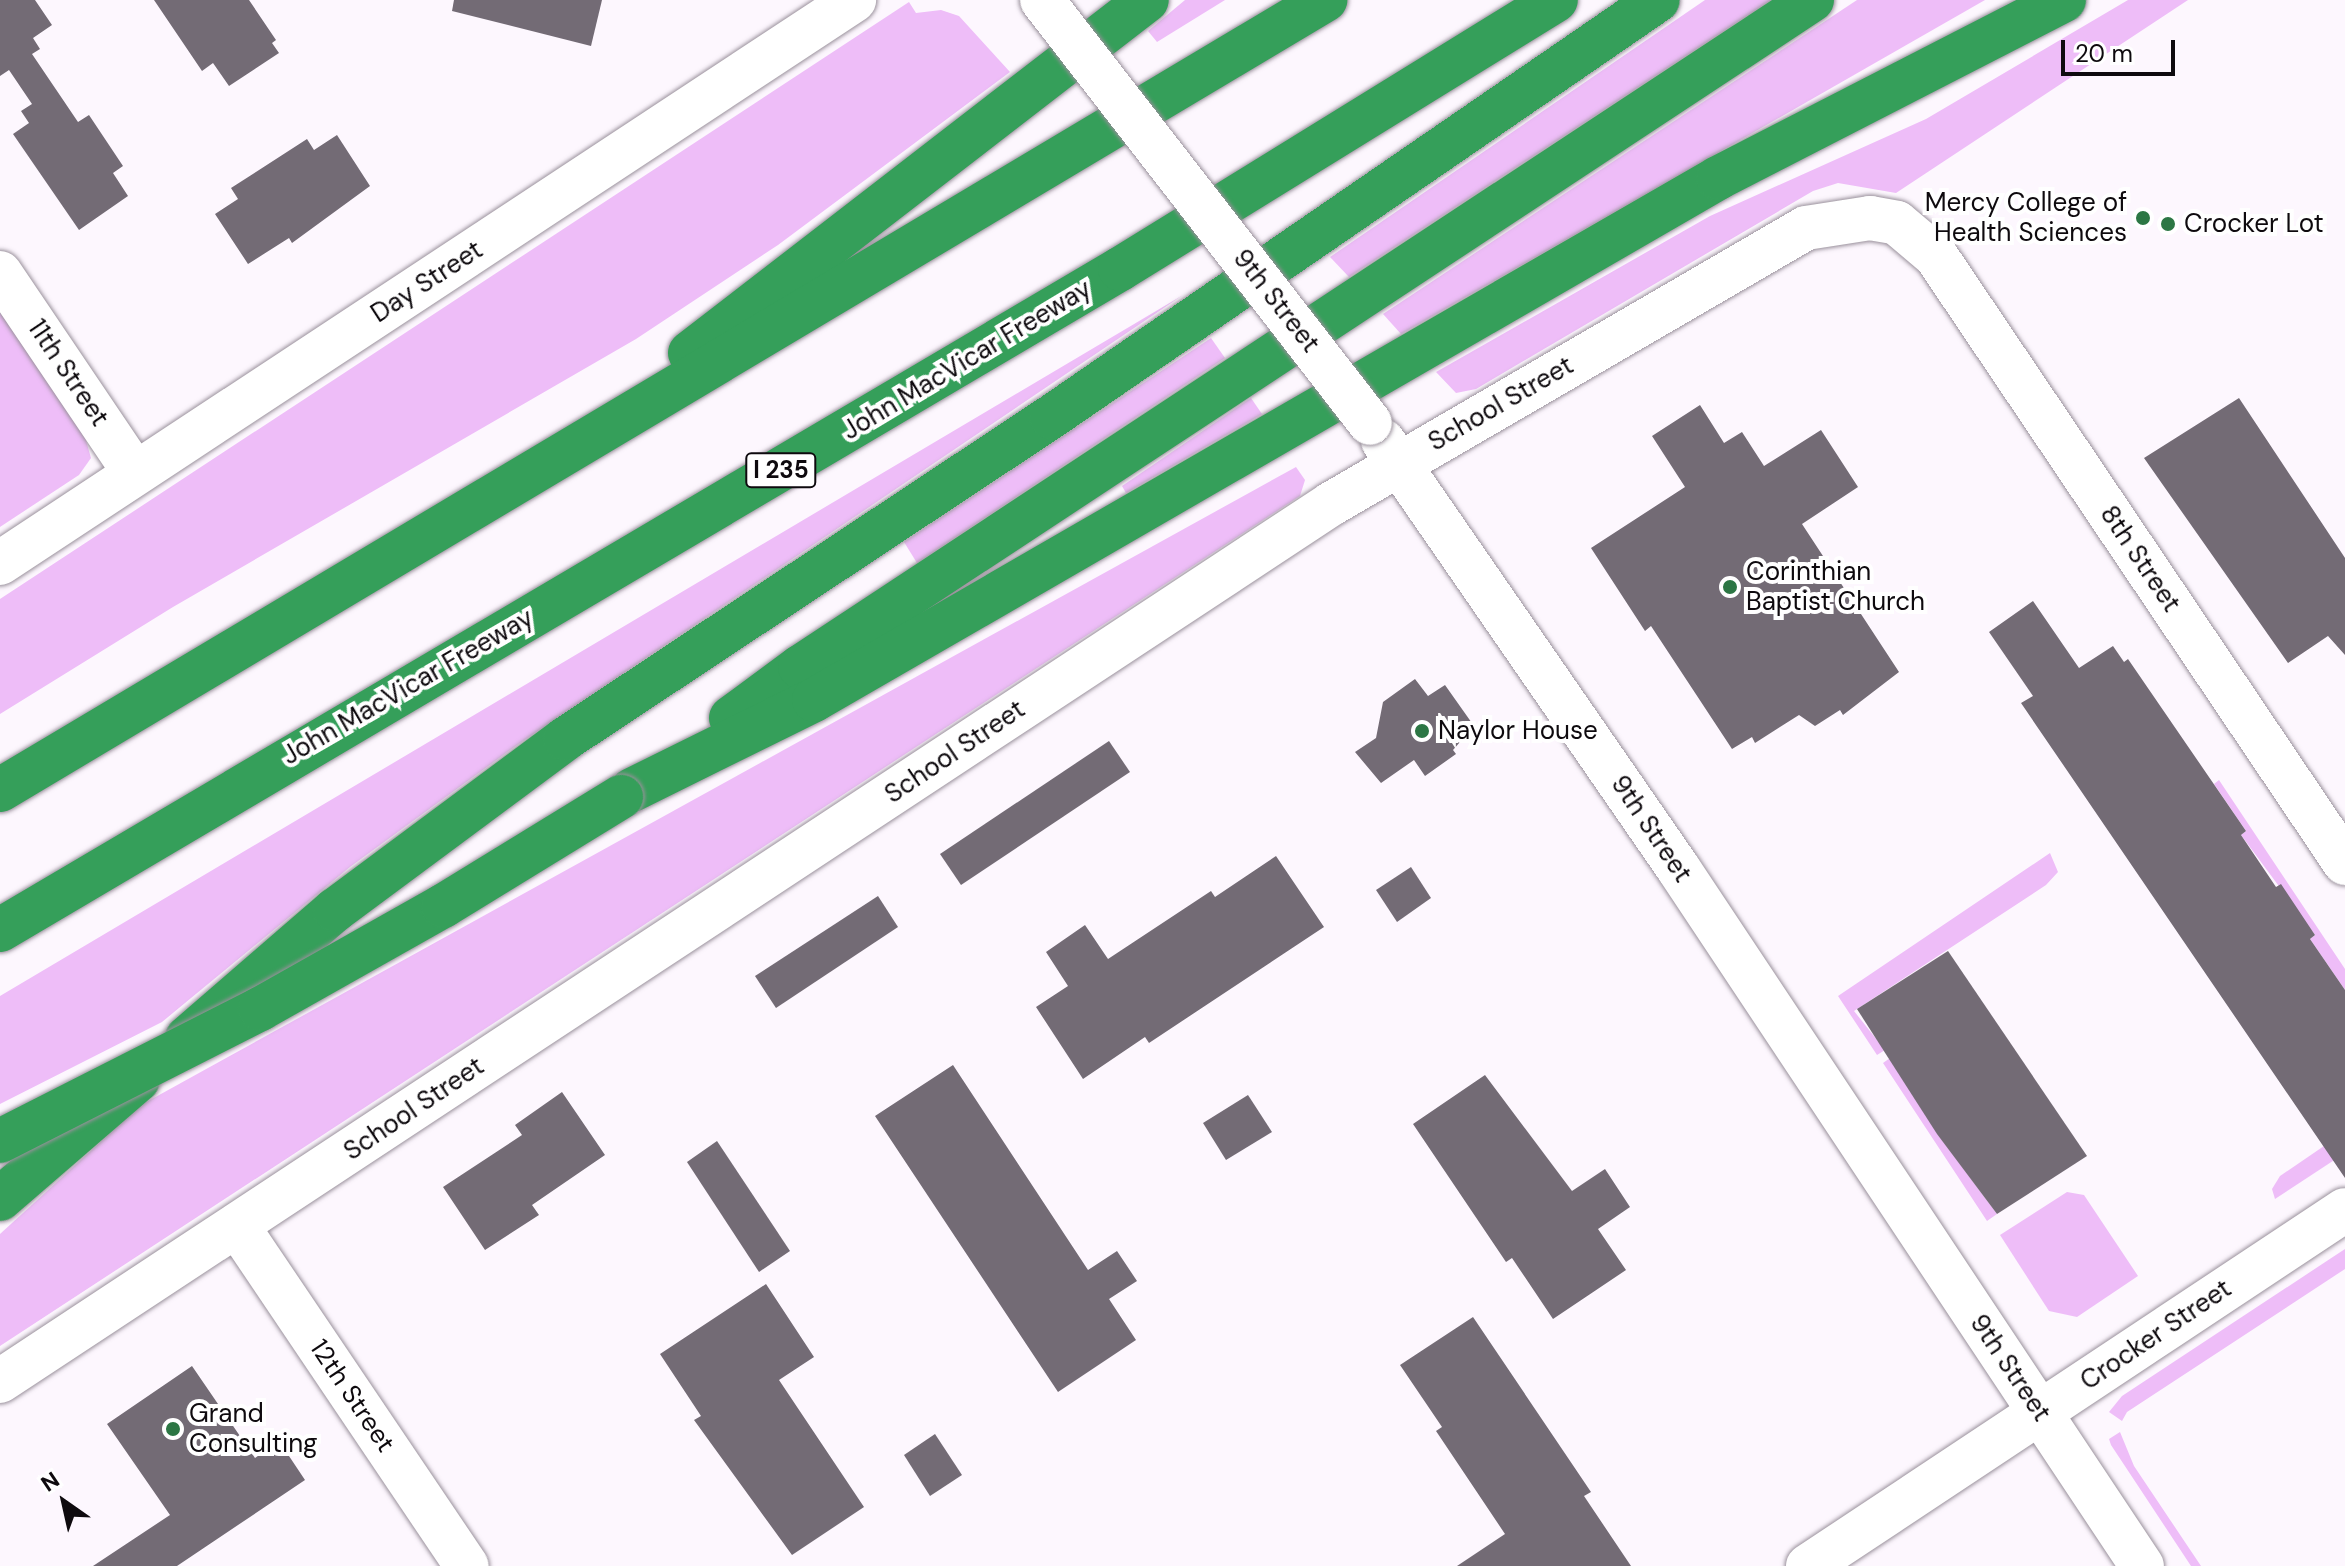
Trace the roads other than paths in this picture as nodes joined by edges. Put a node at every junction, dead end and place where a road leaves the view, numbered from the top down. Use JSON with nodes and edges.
{"nodes":[{"id":1,"x":854,"y":0,"type":"edge"},
{"id":2,"x":1042,"y":0,"type":"edge"},
{"id":3,"x":1147,"y":0,"type":"edge"},
{"id":4,"x":1325,"y":0,"type":"edge"},
{"id":5,"x":1556,"y":0,"type":"edge"},
{"id":6,"x":1658,"y":0,"type":"edge"},
{"id":7,"x":1812,"y":0,"type":"edge"},
{"id":8,"x":2064,"y":0,"type":"edge"},
{"id":9,"x":1936,"y":256,"type":"joint"},
{"id":10,"x":0,"y":273,"type":"edge"},
{"id":11,"x":583,"y":440,"type":"junction"},
{"id":12,"x":1399,"y":463,"type":"junction"},
{"id":13,"x":135,"y":473,"type":"junction"},
{"id":14,"x":0,"y":563,"type":"edge"},
{"id":15,"x":0,"y":790,"type":"edge"},
{"id":16,"x":627,"y":793,"type":"junction"},
{"id":17,"x":2345,"y":863,"type":"edge"},
{"id":18,"x":0,"y":930,"type":"edge"},
{"id":19,"x":0,"y":1141,"type":"edge"},
{"id":20,"x":0,"y":1199,"type":"edge"},
{"id":21,"x":2345,"y":1210,"type":"edge"},
{"id":22,"x":238,"y":1227,"type":"junction"},
{"id":23,"x":0,"y":1381,"type":"edge"},
{"id":24,"x":2040,"y":1412,"type":"junction"},
{"id":25,"x":467,"y":1566,"type":"edge"},
{"id":26,"x":1808,"y":1566,"type":"edge"},
{"id":27,"x":2142,"y":1566,"type":"edge"}],
"edges":[{"from":1,"to":13,"type":"street","name":"Day Street"},
{"from":2,"to":12,"type":"street","name":"9th Street","bridge":true},
{"from":3,"to":11,"type":"highway"},
{"from":4,"to":11,"type":"highway"},
{"from":5,"to":18,"type":"highway","name":"John MacVicar Freeway","number":"I 235"},
{"from":6,"to":20,"type":"highway"},
{"from":7,"to":16,"type":"highway"},
{"from":8,"to":16,"type":"highway"},
{"from":9,"to":12,"type":"street","name":"School Street"},
{"from":9,"to":17,"type":"street","name":"8th Street"},
{"from":10,"to":13,"type":"street","name":"11th Street"},
{"from":11,"to":15,"type":"highway"},
{"from":12,"to":22,"type":"street","name":"School Street"},
{"from":12,"to":24,"type":"street","name":"9th Street"},
{"from":13,"to":14,"type":"street","name":"Day Street"},
{"from":16,"to":19,"type":"highway","bridge":true},
{"from":21,"to":24,"type":"street","name":"Crocker Street"},
{"from":22,"to":23,"type":"street","name":"School Street"},
{"from":22,"to":25,"type":"street","name":"12th Street"},
{"from":24,"to":26,"type":"street","name":"Crocker Street"},
{"from":24,"to":27,"type":"street","name":"9th Street"}]}
